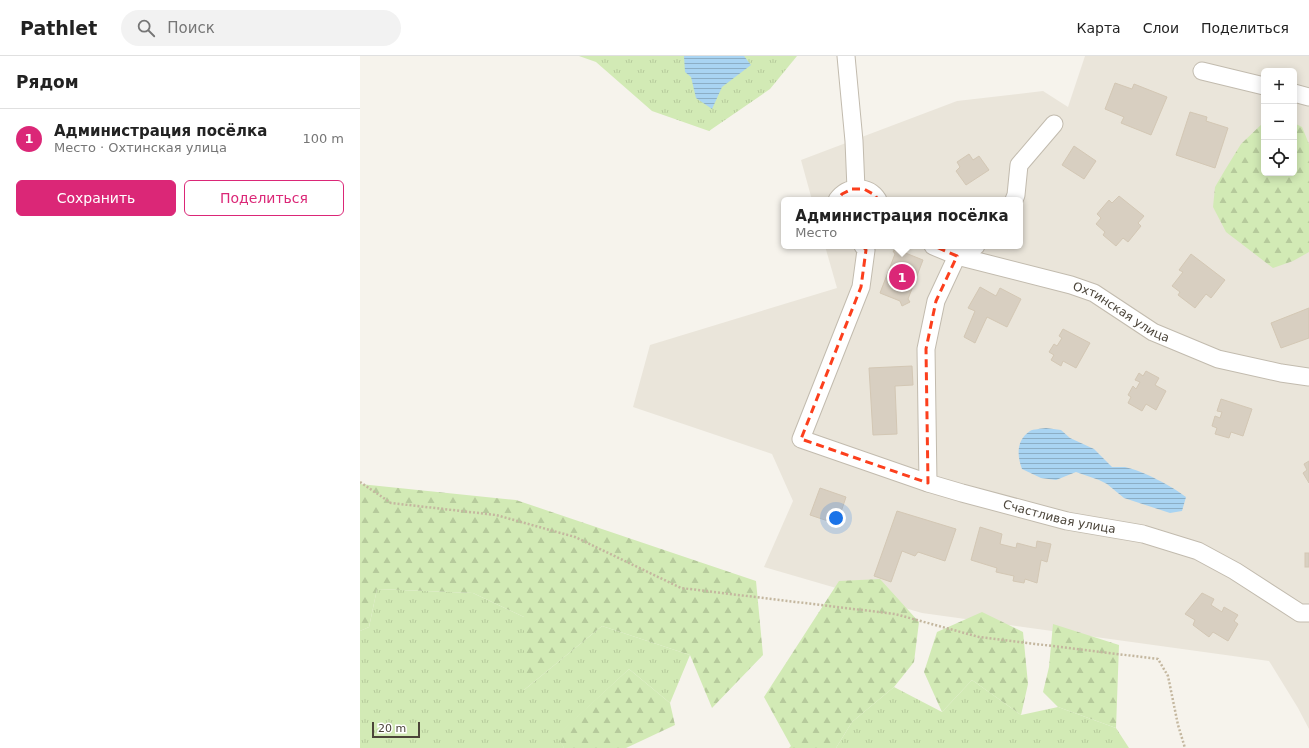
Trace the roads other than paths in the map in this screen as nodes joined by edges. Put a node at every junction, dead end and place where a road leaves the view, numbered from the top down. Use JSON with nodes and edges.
{"nodes":[{"id":1,"x":846,"y":56,"type":"edge"},
{"id":2,"x":1202,"y":71,"type":"dead end"},
{"id":3,"x":1261,"y":85,"type":"edge"},
{"id":4,"x":1297,"y":94,"type":"edge"},
{"id":5,"x":1309,"y":97,"type":"edge"},
{"id":6,"x":1054,"y":124,"type":"dead end"},
{"id":7,"x":856,"y":189,"type":"junction"},
{"id":8,"x":840,"y":197,"type":"edge"},
{"id":9,"x":876,"y":197,"type":"edge"},
{"id":10,"x":1015,"y":197,"type":"edge"},
{"id":11,"x":865,"y":249,"type":"edge"},
{"id":12,"x":940,"y":249,"type":"edge"},
{"id":13,"x":971,"y":249,"type":"edge"},
{"id":14,"x":958,"y":256,"type":"junction"},
{"id":15,"x":1309,"y":377,"type":"edge"},
{"id":16,"x":928,"y":483,"type":"junction"},
{"id":17,"x":1309,"y":613,"type":"edge"}],
"edges":[{"from":1,"to":7,"type":"street"},
{"from":2,"to":3,"type":"street"},
{"from":4,"to":5,"type":"street"},
{"from":6,"to":10,"type":"street"},
{"from":7,"to":8,"type":"street"},
{"from":7,"to":9,"type":"street"},
{"from":11,"to":16,"type":"street","name":"Счастливая улица"},
{"from":12,"to":14,"type":"street","name":"Охтинская улица"},
{"from":13,"to":14,"type":"street"},
{"from":14,"to":15,"type":"street","name":"Охтинская улица"},
{"from":14,"to":16,"type":"street"},
{"from":16,"to":17,"type":"street","name":"Счастливая улица"}]}
